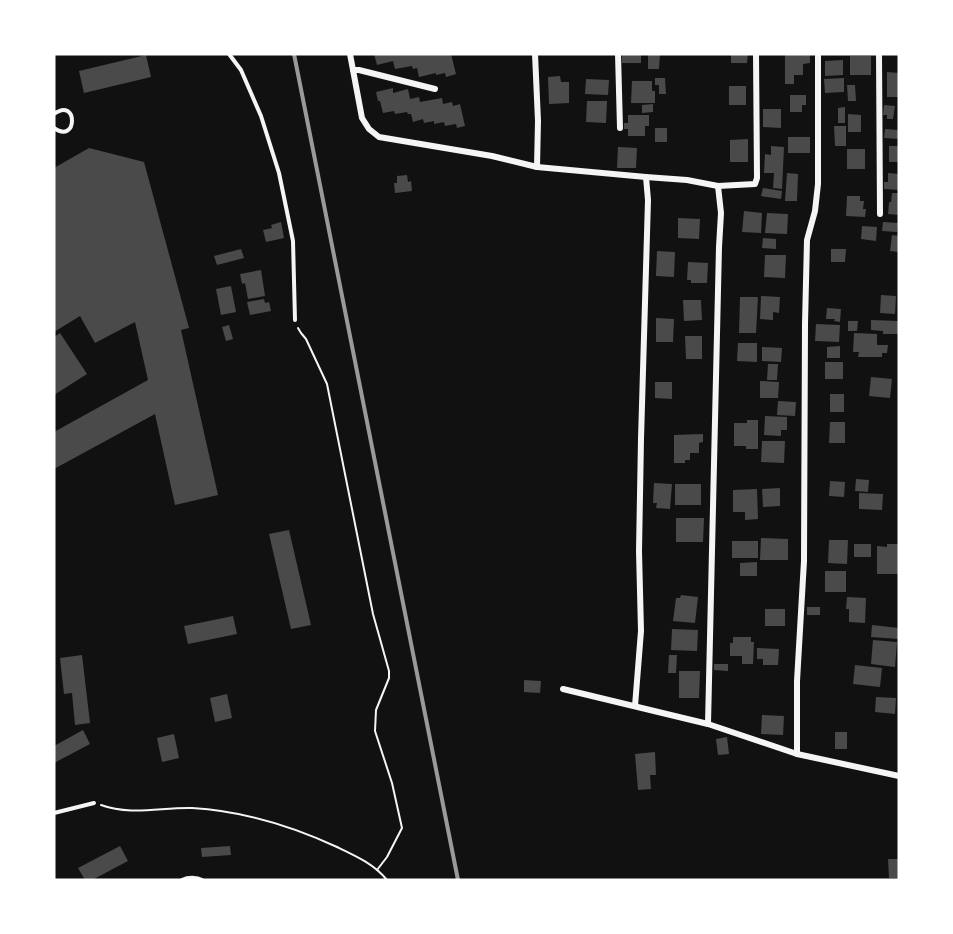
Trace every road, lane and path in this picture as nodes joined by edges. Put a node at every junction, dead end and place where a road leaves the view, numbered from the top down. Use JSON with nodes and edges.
{"nodes":[{"id":1,"x":229,"y":54,"type":"edge"},
{"id":2,"x":350,"y":54,"type":"edge"},
{"id":3,"x":535,"y":54,"type":"edge"},
{"id":4,"x":618,"y":54,"type":"edge"},
{"id":5,"x":756,"y":54,"type":"edge"},
{"id":6,"x":818,"y":54,"type":"edge"},
{"id":7,"x":879,"y":54,"type":"edge"},
{"id":8,"x":353,"y":70,"type":"junction"},
{"id":9,"x":435,"y":89,"type":"dead end"},
{"id":10,"x":54,"y":114,"type":"edge"},
{"id":11,"x":54,"y":128,"type":"edge"},
{"id":12,"x":620,"y":128,"type":"dead end"},
{"id":13,"x":537,"y":167,"type":"junction"},
{"id":14,"x":646,"y":177,"type":"junction"},
{"id":15,"x":718,"y":186,"type":"junction"},
{"id":16,"x":880,"y":214,"type":"dead end"},
{"id":17,"x":295,"y":320,"type":"joint"},
{"id":18,"x":562,"y":689,"type":"dead end"},
{"id":19,"x":635,"y":706,"type":"junction"},
{"id":20,"x":708,"y":724,"type":"junction"},
{"id":21,"x":797,"y":754,"type":"junction"},
{"id":22,"x":899,"y":776,"type":"edge"},
{"id":23,"x":94,"y":803,"type":"joint"},
{"id":24,"x":54,"y":813,"type":"edge"},
{"id":25,"x":377,"y":870,"type":"junction"},
{"id":26,"x":182,"y":880,"type":"edge"},
{"id":27,"x":202,"y":880,"type":"edge"},
{"id":28,"x":387,"y":880,"type":"edge"}],
"edges":[{"from":1,"to":17,"type":"lane"},
{"from":2,"to":8,"type":"street"},
{"from":3,"to":13,"type":"street"},
{"from":4,"to":12,"type":"street"},
{"from":5,"to":15,"type":"street"},
{"from":6,"to":21,"type":"street"},
{"from":7,"to":16,"type":"street"},
{"from":8,"to":9,"type":"street"},
{"from":8,"to":13,"type":"street"},
{"from":10,"to":11,"type":"lane"},
{"from":13,"to":14,"type":"street"},
{"from":14,"to":15,"type":"street"},
{"from":14,"to":19,"type":"street"},
{"from":15,"to":20,"type":"street"},
{"from":17,"to":25,"type":"path"},
{"from":18,"to":19,"type":"street"},
{"from":19,"to":20,"type":"street"},
{"from":20,"to":21,"type":"street"},
{"from":21,"to":22,"type":"street"},
{"from":23,"to":24,"type":"lane"},
{"from":23,"to":25,"type":"path"},
{"from":25,"to":28,"type":"path"},
{"from":26,"to":27,"type":"lane"}]}
